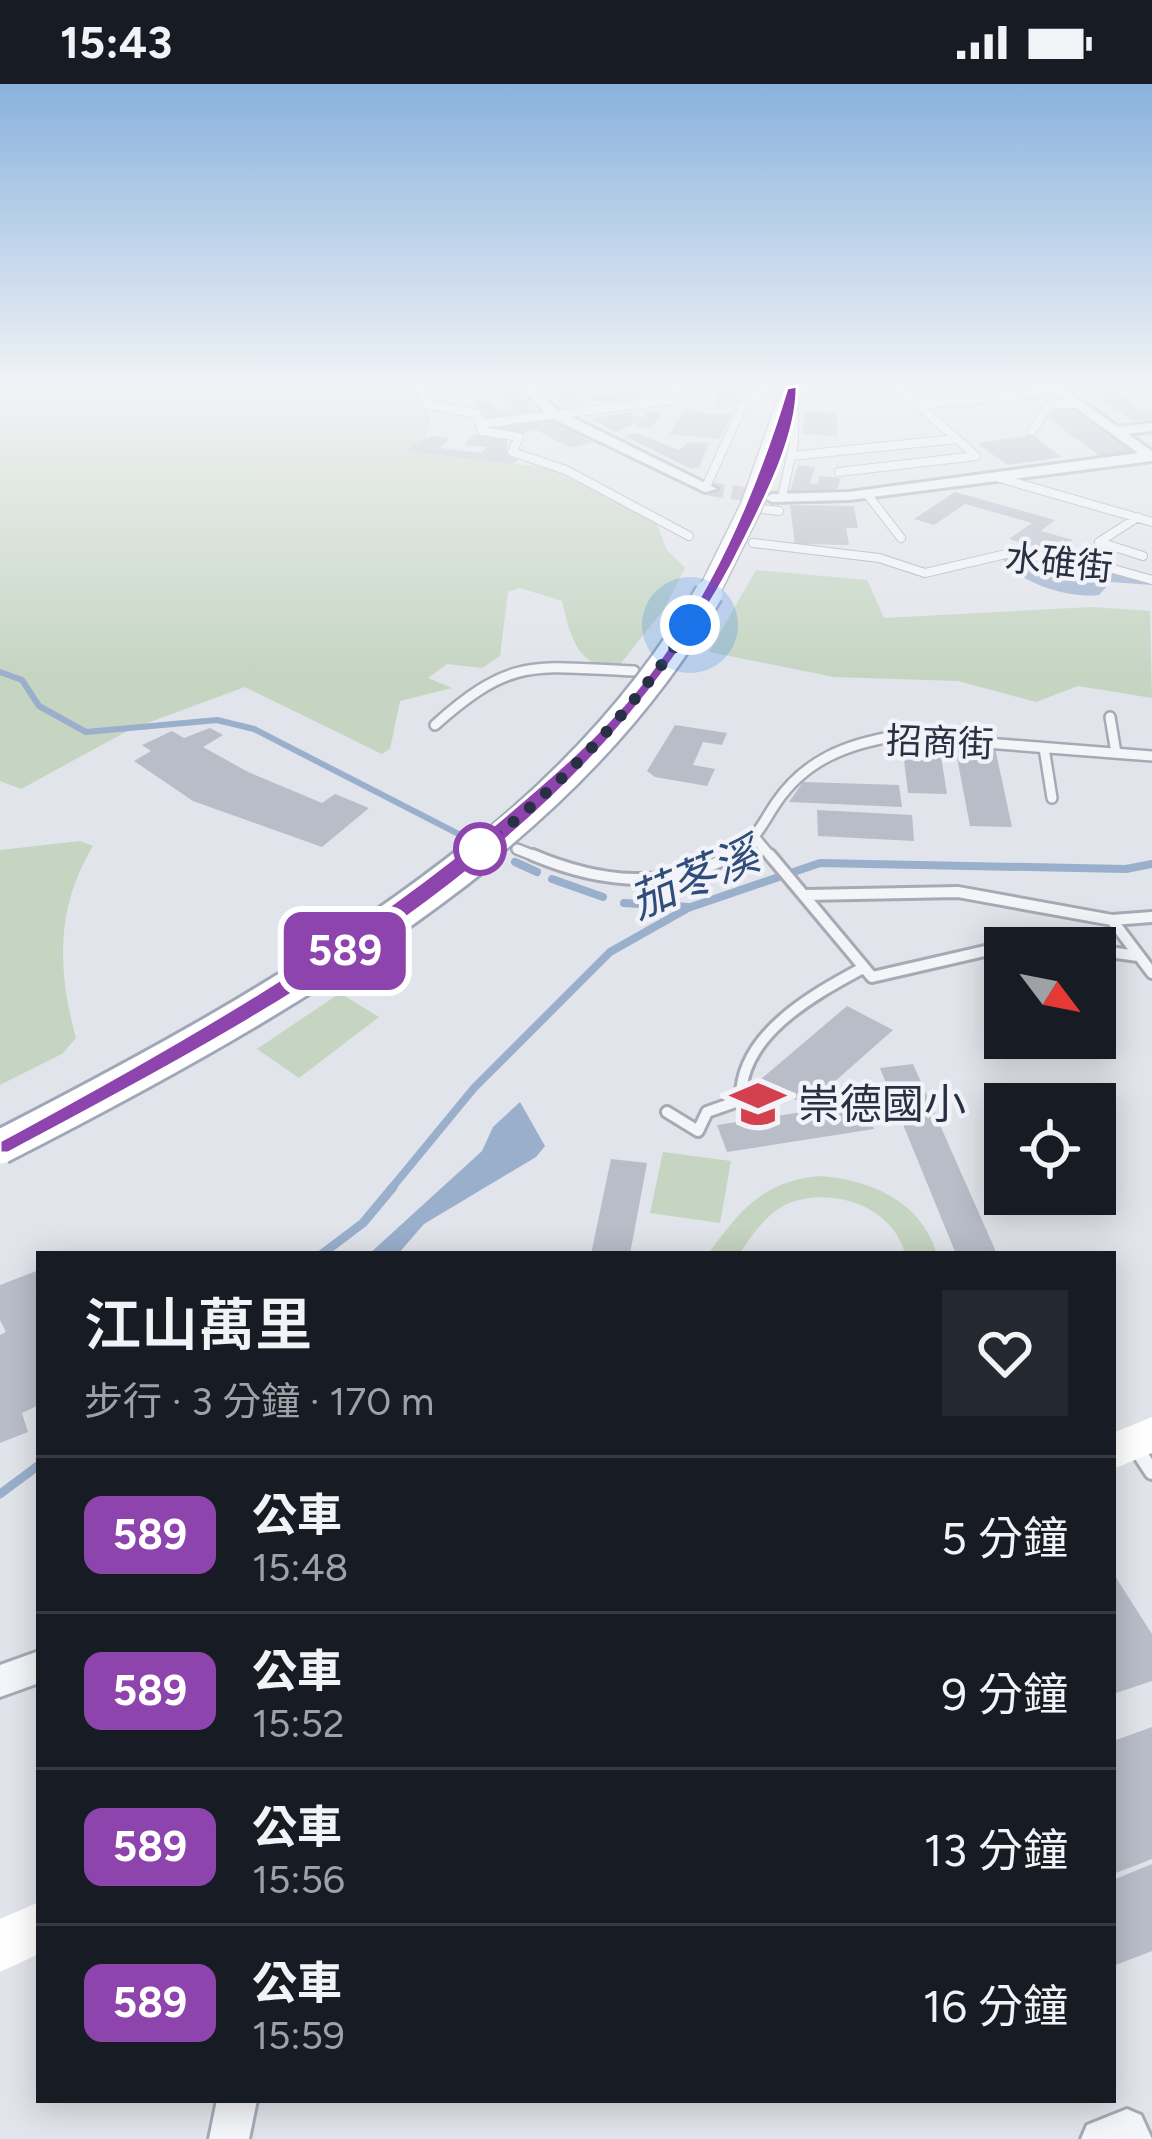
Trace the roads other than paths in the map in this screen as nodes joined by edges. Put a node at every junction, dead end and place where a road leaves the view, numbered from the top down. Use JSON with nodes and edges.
{"nodes":[{"id":1,"x":592,"y":484,"type":"edge"},
{"id":2,"x":699,"y":484,"type":"edge"},
{"id":3,"x":710,"y":484,"type":"edge"},
{"id":4,"x":734,"y":484,"type":"edge"},
{"id":5,"x":775,"y":484,"type":"edge"},
{"id":6,"x":780,"y":484,"type":"edge"},
{"id":7,"x":944,"y":484,"type":"edge"},
{"id":8,"x":1020,"y":484,"type":"edge"},
{"id":9,"x":708,"y":488,"type":"joint"},
{"id":10,"x":867,"y":494,"type":"junction"},
{"id":11,"x":772,"y":503,"type":"junction"},
{"id":12,"x":1138,"y":517,"type":"junction"},
{"id":13,"x":1152,"y":521,"type":"edge"},
{"id":14,"x":689,"y":536,"type":"dead end"},
{"id":15,"x":901,"y":538,"type":"dead end"},
{"id":16,"x":753,"y":544,"type":"dead end"},
{"id":17,"x":1143,"y":556,"type":"dead end"},
{"id":18,"x":1152,"y":580,"type":"edge"},
{"id":19,"x":634,"y":671,"type":"junction"},
{"id":20,"x":1110,"y":717,"type":"dead end"},
{"id":21,"x":435,"y":725,"type":"dead end"},
{"id":22,"x":1044,"y":748,"type":"junction"},
{"id":23,"x":1116,"y":753,"type":"junction"},
{"id":24,"x":1152,"y":756,"type":"edge"},
{"id":25,"x":1052,"y":798,"type":"dead end"},
{"id":26,"x":756,"y":839,"type":"junction"},
{"id":27,"x":518,"y":849,"type":"dead end"},
{"id":28,"x":806,"y":896,"type":"junction"},
{"id":29,"x":1152,"y":917,"type":"edge"},
{"id":30,"x":1112,"y":920,"type":"junction"},
{"id":31,"x":984,"y":946,"type":"edge"},
{"id":32,"x":1116,"y":953,"type":"edge"},
{"id":33,"x":1138,"y":956,"type":"junction"},
{"id":34,"x":861,"y":969,"type":"junction"},
{"id":35,"x":1152,"y":973,"type":"edge"},
{"id":36,"x":667,"y":1112,"type":"dead end"},
{"id":37,"x":0,"y":1121,"type":"edge"},
{"id":38,"x":0,"y":1147,"type":"edge"},
{"id":39,"x":36,"y":1667,"type":"edge"},
{"id":40,"x":0,"y":1681,"type":"edge"},
{"id":41,"x":36,"y":1928,"type":"edge"},
{"id":42,"x":0,"y":1946,"type":"edge"},
{"id":43,"x":237,"y":2103,"type":"edge"},
{"id":44,"x":238,"y":2103,"type":"edge"},
{"id":45,"x":229,"y":2139,"type":"edge"},
{"id":46,"x":242,"y":2139,"type":"edge"}],
"edges":[{"from":1,"to":14,"type":"lane"},
{"from":2,"to":9,"type":"street"},
{"from":3,"to":9,"type":"lane"},
{"from":4,"to":19,"type":"main road"},
{"from":5,"to":11,"type":"main road","bridge":true},
{"from":6,"to":11,"type":"lane"},
{"from":7,"to":10,"type":"street"},
{"from":8,"to":12,"type":"lane"},
{"from":10,"to":11,"type":"street"},
{"from":10,"to":15,"type":"lane"},
{"from":11,"to":38,"type":"main road","bridge":true},
{"from":12,"to":13,"type":"lane"},
{"from":12,"to":17,"type":"lane"},
{"from":16,"to":18,"type":"lane","name":"水碓街"},
{"from":19,"to":21,"type":"lane"},
{"from":19,"to":37,"type":"main road"},
{"from":20,"to":23,"type":"lane"},
{"from":22,"to":23,"type":"lane","name":"招商街"},
{"from":22,"to":25,"type":"lane"},
{"from":22,"to":26,"type":"lane","name":"招商街"},
{"from":23,"to":24,"type":"lane","name":"招商街"},
{"from":26,"to":27,"type":"lane"},
{"from":26,"to":28,"type":"lane"},
{"from":28,"to":30,"type":"lane"},
{"from":28,"to":34,"type":"lane"},
{"from":29,"to":30,"type":"lane"},
{"from":30,"to":33,"type":"lane"},
{"from":31,"to":34,"type":"lane"},
{"from":32,"to":33,"type":"lane"},
{"from":33,"to":35,"type":"lane"},
{"from":34,"to":36,"type":"lane"},
{"from":39,"to":40,"type":"street"},
{"from":41,"to":42,"type":"street"},
{"from":43,"to":45,"type":"street"},
{"from":44,"to":46,"type":"street"}]}
